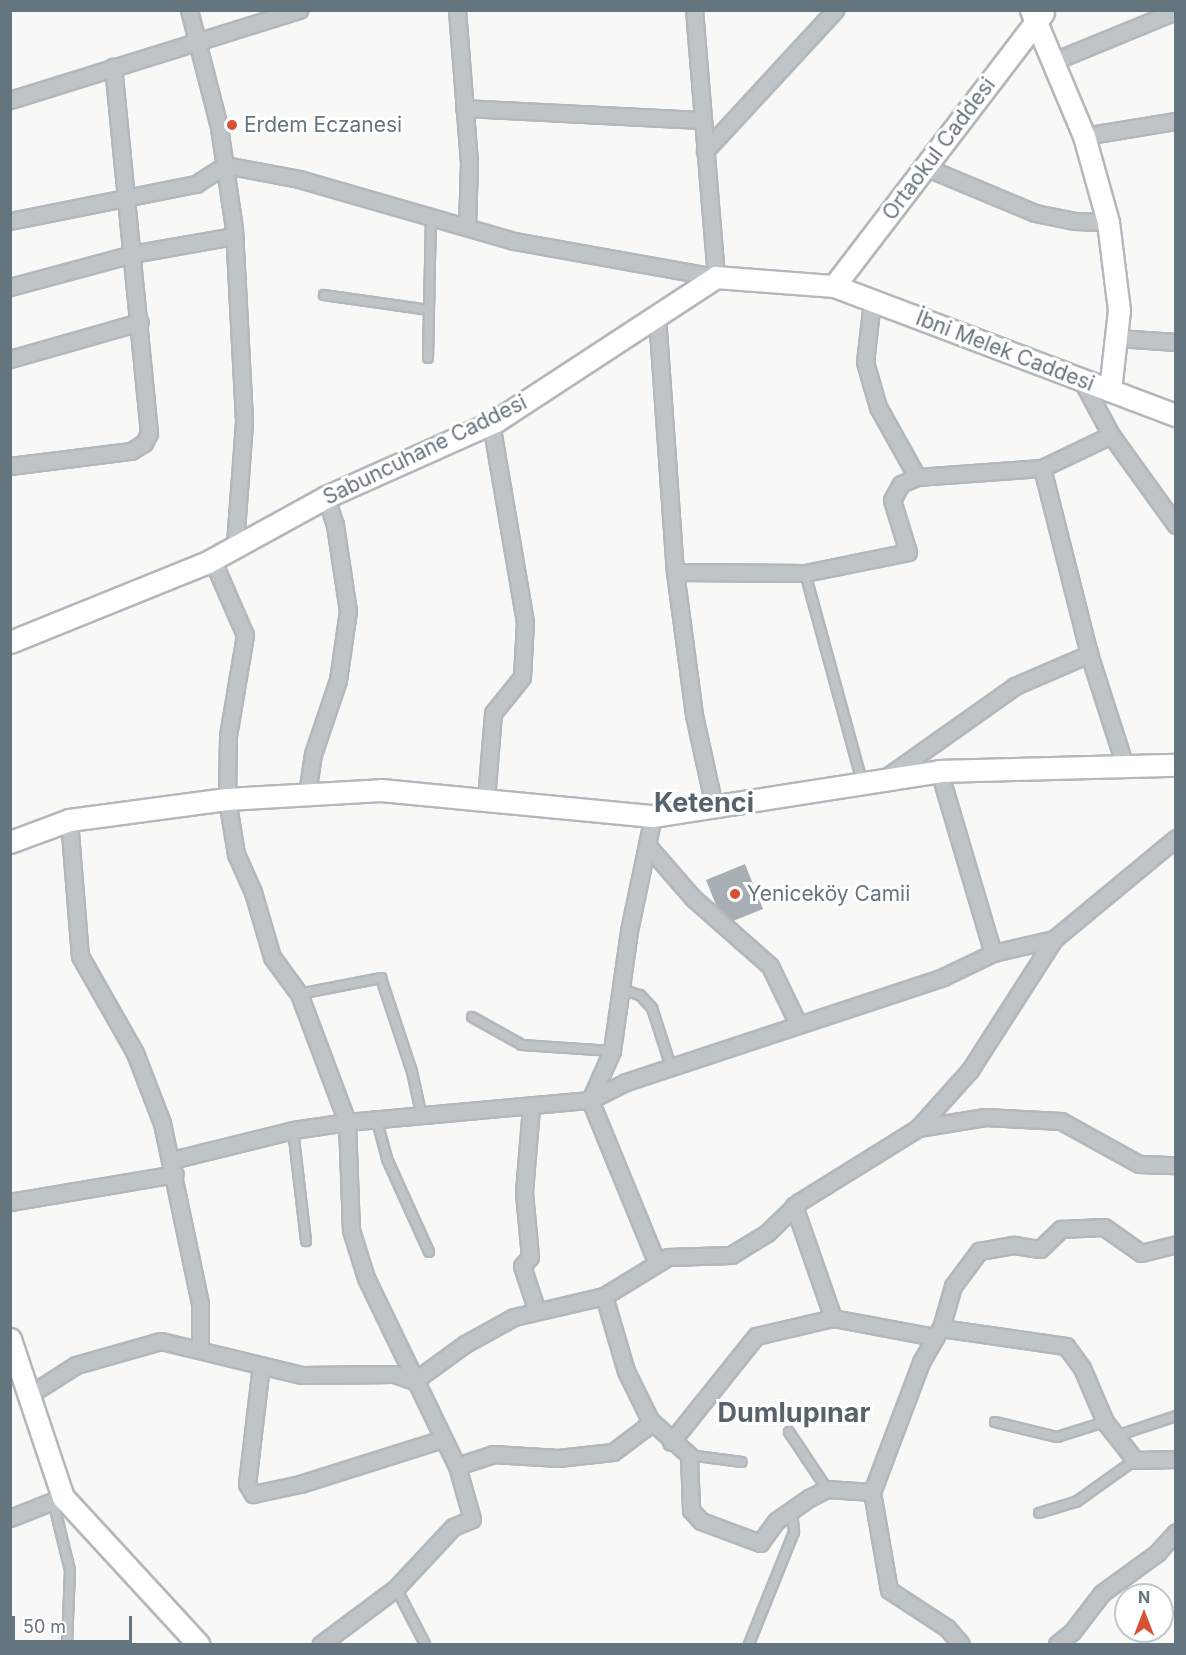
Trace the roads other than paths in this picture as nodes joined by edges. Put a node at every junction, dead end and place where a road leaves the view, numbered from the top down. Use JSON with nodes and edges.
{"nodes":[{"id":1,"x":189,"y":10,"type":"edge"},
{"id":2,"x":299,"y":10,"type":"edge"},
{"id":3,"x":457,"y":10,"type":"edge"},
{"id":4,"x":694,"y":10,"type":"edge"},
{"id":5,"x":835,"y":10,"type":"edge"},
{"id":6,"x":1176,"y":11,"type":"edge"},
{"id":7,"x":1037,"y":14,"type":"edge"},
{"id":8,"x":198,"y":43,"type":"junction"},
{"id":9,"x":1054,"y":61,"type":"junction"},
{"id":10,"x":114,"y":67,"type":"junction"},
{"id":11,"x":10,"y":100,"type":"edge"},
{"id":12,"x":464,"y":108,"type":"junction"},
{"id":13,"x":703,"y":120,"type":"junction"},
{"id":14,"x":1176,"y":121,"type":"edge"},
{"id":15,"x":1084,"y":135,"type":"junction"},
{"id":16,"x":705,"y":151,"type":"junction"},
{"id":17,"x":225,"y":165,"type":"junction"},
{"id":18,"x":925,"y":167,"type":"junction"},
{"id":19,"x":125,"y":201,"type":"junction"},
{"id":20,"x":431,"y":217,"type":"junction"},
{"id":21,"x":10,"y":221,"type":"edge"},
{"id":22,"x":1108,"y":222,"type":"junction"},
{"id":23,"x":467,"y":227,"type":"junction"},
{"id":24,"x":234,"y":236,"type":"junction"},
{"id":25,"x":132,"y":254,"type":"junction"},
{"id":26,"x":716,"y":277,"type":"junction"},
{"id":27,"x":834,"y":286,"type":"junction"},
{"id":28,"x":10,"y":287,"type":"edge"},
{"id":29,"x":324,"y":295,"type":"dead end"},
{"id":30,"x":872,"y":301,"type":"junction"},
{"id":31,"x":429,"y":310,"type":"junction"},
{"id":32,"x":657,"y":316,"type":"junction"},
{"id":33,"x":140,"y":322,"type":"junction"},
{"id":34,"x":1117,"y":338,"type":"junction"},
{"id":35,"x":1176,"y":342,"type":"edge"},
{"id":36,"x":428,"y":358,"type":"dead end"},
{"id":37,"x":10,"y":359,"type":"edge"},
{"id":38,"x":1081,"y":379,"type":"junction"},
{"id":39,"x":1110,"y":390,"type":"junction"},
{"id":40,"x":1176,"y":415,"type":"edge"},
{"id":41,"x":491,"y":424,"type":"junction"},
{"id":42,"x":1111,"y":435,"type":"junction"},
{"id":43,"x":10,"y":466,"type":"edge"},
{"id":44,"x":1042,"y":468,"type":"junction"},
{"id":45,"x":917,"y":477,"type":"junction"},
{"id":46,"x":326,"y":497,"type":"junction"},
{"id":47,"x":1176,"y":525,"type":"edge"},
{"id":48,"x":235,"y":545,"type":"junction"},
{"id":49,"x":212,"y":559,"type":"junction"},
{"id":50,"x":675,"y":572,"type":"junction"},
{"id":51,"x":805,"y":573,"type":"junction"},
{"id":52,"x":10,"y":642,"type":"edge"},
{"id":53,"x":1089,"y":654,"type":"junction"},
{"id":54,"x":1176,"y":765,"type":"edge"},
{"id":55,"x":1125,"y":766,"type":"junction"},
{"id":56,"x":939,"y":771,"type":"junction"},
{"id":57,"x":884,"y":778,"type":"junction"},
{"id":58,"x":862,"y":782,"type":"junction"},
{"id":59,"x":307,"y":794,"type":"junction"},
{"id":60,"x":227,"y":799,"type":"junction"},
{"id":61,"x":486,"y":800,"type":"junction"},
{"id":62,"x":714,"y":806,"type":"junction"},
{"id":63,"x":653,"y":816,"type":"junction"},
{"id":64,"x":69,"y":820,"type":"junction"},
{"id":65,"x":1176,"y":838,"type":"edge"},
{"id":66,"x":10,"y":842,"type":"edge"},
{"id":67,"x":647,"y":845,"type":"junction"},
{"id":68,"x":1054,"y":939,"type":"junction"},
{"id":69,"x":993,"y":953,"type":"junction"},
{"id":70,"x":621,"y":989,"type":"junction"},
{"id":71,"x":299,"y":994,"type":"junction"},
{"id":72,"x":472,"y":1017,"type":"dead end"},
{"id":73,"x":798,"y":1024,"type":"junction"},
{"id":74,"x":612,"y":1051,"type":"junction"},
{"id":75,"x":671,"y":1067,"type":"junction"},
{"id":76,"x":591,"y":1100,"type":"junction"},
{"id":77,"x":531,"y":1107,"type":"junction"},
{"id":78,"x":422,"y":1117,"type":"junction"},
{"id":79,"x":377,"y":1121,"type":"junction"},
{"id":80,"x":347,"y":1122,"type":"junction"},
{"id":81,"x":918,"y":1128,"type":"junction"},
{"id":82,"x":293,"y":1130,"type":"junction"},
{"id":83,"x":1176,"y":1166,"type":"edge"},
{"id":84,"x":174,"y":1167,"type":"junction"},
{"id":85,"x":10,"y":1202,"type":"edge"},
{"id":86,"x":794,"y":1206,"type":"junction"},
{"id":87,"x":306,"y":1241,"type":"dead end"},
{"id":88,"x":1176,"y":1244,"type":"edge"},
{"id":89,"x":429,"y":1252,"type":"dead end"},
{"id":90,"x":657,"y":1263,"type":"junction"},
{"id":91,"x":604,"y":1296,"type":"junction"},
{"id":92,"x":537,"y":1311,"type":"junction"},
{"id":93,"x":833,"y":1318,"type":"junction"},
{"id":94,"x":938,"y":1333,"type":"junction"},
{"id":95,"x":10,"y":1339,"type":"edge"},
{"id":96,"x":200,"y":1350,"type":"junction"},
{"id":97,"x":261,"y":1365,"type":"junction"},
{"id":98,"x":414,"y":1381,"type":"junction"},
{"id":99,"x":29,"y":1395,"type":"junction"},
{"id":100,"x":1176,"y":1416,"type":"edge"},
{"id":101,"x":650,"y":1420,"type":"junction"},
{"id":102,"x":995,"y":1422,"type":"dead end"},
{"id":103,"x":1105,"y":1422,"type":"junction"},
{"id":104,"x":789,"y":1432,"type":"dead end"},
{"id":105,"x":1116,"y":1436,"type":"junction"},
{"id":106,"x":443,"y":1439,"type":"junction"},
{"id":107,"x":671,"y":1442,"type":"junction"},
{"id":108,"x":689,"y":1455,"type":"junction"},
{"id":109,"x":1176,"y":1459,"type":"edge"},
{"id":110,"x":1135,"y":1460,"type":"junction"},
{"id":111,"x":742,"y":1462,"type":"dead end"},
{"id":112,"x":457,"y":1466,"type":"junction"},
{"id":113,"x":827,"y":1489,"type":"junction"},
{"id":114,"x":872,"y":1492,"type":"junction"},
{"id":115,"x":58,"y":1499,"type":"junction"},
{"id":116,"x":792,"y":1509,"type":"junction"},
{"id":117,"x":1039,"y":1513,"type":"dead end"},
{"id":118,"x":10,"y":1518,"type":"edge"},
{"id":119,"x":1176,"y":1532,"type":"edge"},
{"id":120,"x":396,"y":1588,"type":"junction"},
{"id":121,"x":67,"y":1644,"type":"edge"},
{"id":122,"x":198,"y":1644,"type":"edge"},
{"id":123,"x":321,"y":1644,"type":"edge"},
{"id":124,"x":425,"y":1644,"type":"edge"},
{"id":125,"x":749,"y":1644,"type":"edge"},
{"id":126,"x":961,"y":1644,"type":"edge"},
{"id":127,"x":1058,"y":1644,"type":"edge"}],
"edges":[{"from":1,"to":8,"type":"street"},
{"from":2,"to":8,"type":"street"},
{"from":3,"to":12,"type":"street"},
{"from":4,"to":13,"type":"street"},
{"from":5,"to":16,"type":"street"},
{"from":6,"to":9,"type":"street"},
{"from":7,"to":9,"type":"street"},
{"from":7,"to":18,"type":"street","name":"Ortaokul Caddesi"},
{"from":8,"to":10,"type":"street"},
{"from":8,"to":17,"type":"street"},
{"from":9,"to":15,"type":"street"},
{"from":10,"to":11,"type":"street"},
{"from":10,"to":19,"type":"street"},
{"from":12,"to":13,"type":"street"},
{"from":12,"to":23,"type":"street"},
{"from":13,"to":16,"type":"street"},
{"from":14,"to":15,"type":"street"},
{"from":15,"to":22,"type":"street"},
{"from":16,"to":26,"type":"street"},
{"from":17,"to":19,"type":"street"},
{"from":17,"to":20,"type":"street"},
{"from":17,"to":24,"type":"street"},
{"from":18,"to":22,"type":"street"},
{"from":18,"to":27,"type":"street","name":"Ortaokul Caddesi"},
{"from":19,"to":21,"type":"street"},
{"from":19,"to":25,"type":"street"},
{"from":20,"to":23,"type":"street"},
{"from":20,"to":31,"type":"lane"},
{"from":22,"to":34,"type":"street"},
{"from":23,"to":26,"type":"street"},
{"from":24,"to":25,"type":"street"},
{"from":24,"to":48,"type":"street"},
{"from":25,"to":28,"type":"street"},
{"from":25,"to":33,"type":"street"},
{"from":26,"to":27,"type":"street"},
{"from":26,"to":32,"type":"street","name":"Sabuncuhane Caddesi"},
{"from":27,"to":30,"type":"street","name":"İbni Melek Caddesi"},
{"from":29,"to":31,"type":"lane"},
{"from":30,"to":38,"type":"street","name":"İbni Melek Caddesi"},
{"from":30,"to":45,"type":"street"},
{"from":31,"to":36,"type":"lane"},
{"from":32,"to":41,"type":"street","name":"Sabuncuhane Caddesi"},
{"from":32,"to":50,"type":"street"},
{"from":33,"to":37,"type":"street"},
{"from":33,"to":43,"type":"street"},
{"from":34,"to":35,"type":"street"},
{"from":34,"to":39,"type":"street"},
{"from":38,"to":39,"type":"street","name":"İbni Melek Caddesi"},
{"from":38,"to":42,"type":"street"},
{"from":39,"to":40,"type":"street","name":"İbni Melek Caddesi"},
{"from":41,"to":46,"type":"street","name":"Sabuncuhane Caddesi"},
{"from":41,"to":61,"type":"street"},
{"from":42,"to":44,"type":"street"},
{"from":42,"to":47,"type":"street"},
{"from":44,"to":45,"type":"street"},
{"from":44,"to":53,"type":"street"},
{"from":45,"to":51,"type":"street"},
{"from":46,"to":48,"type":"street","name":"Sabuncuhane Caddesi"},
{"from":46,"to":59,"type":"street"},
{"from":48,"to":49,"type":"street","name":"Sabuncuhane Caddesi"},
{"from":49,"to":52,"type":"street","name":"Sabuncuhane Caddesi"},
{"from":49,"to":60,"type":"street"},
{"from":50,"to":51,"type":"street"},
{"from":50,"to":62,"type":"street"},
{"from":51,"to":58,"type":"lane"},
{"from":53,"to":55,"type":"street"},
{"from":53,"to":57,"type":"street"},
{"from":54,"to":55,"type":"street"},
{"from":55,"to":56,"type":"street"},
{"from":56,"to":57,"type":"street"},
{"from":56,"to":69,"type":"street"},
{"from":57,"to":58,"type":"street"},
{"from":58,"to":62,"type":"street"},
{"from":59,"to":60,"type":"street"},
{"from":59,"to":61,"type":"street"},
{"from":60,"to":64,"type":"street"},
{"from":60,"to":71,"type":"street"},
{"from":61,"to":63,"type":"street"},
{"from":62,"to":63,"type":"street"},
{"from":63,"to":67,"type":"street"},
{"from":64,"to":66,"type":"street"},
{"from":64,"to":84,"type":"street"},
{"from":65,"to":68,"type":"street"},
{"from":67,"to":70,"type":"street"},
{"from":67,"to":73,"type":"street"},
{"from":68,"to":69,"type":"street"},
{"from":68,"to":81,"type":"street"},
{"from":69,"to":73,"type":"street"},
{"from":70,"to":74,"type":"street"},
{"from":70,"to":75,"type":"lane"},
{"from":71,"to":78,"type":"lane"},
{"from":71,"to":80,"type":"street"},
{"from":72,"to":74,"type":"lane"},
{"from":73,"to":75,"type":"street"},
{"from":74,"to":76,"type":"street"},
{"from":75,"to":76,"type":"street"},
{"from":76,"to":77,"type":"street"},
{"from":76,"to":90,"type":"street"},
{"from":77,"to":78,"type":"street"},
{"from":77,"to":92,"type":"street"},
{"from":78,"to":79,"type":"street"},
{"from":79,"to":80,"type":"street"},
{"from":79,"to":89,"type":"lane"},
{"from":80,"to":82,"type":"street"},
{"from":80,"to":98,"type":"street"},
{"from":81,"to":83,"type":"street"},
{"from":81,"to":86,"type":"street"},
{"from":82,"to":84,"type":"street"},
{"from":82,"to":87,"type":"lane"},
{"from":84,"to":85,"type":"street"},
{"from":84,"to":96,"type":"street"},
{"from":86,"to":90,"type":"street"},
{"from":86,"to":93,"type":"street"},
{"from":88,"to":94,"type":"street"},
{"from":90,"to":91,"type":"street"},
{"from":91,"to":92,"type":"street"},
{"from":91,"to":101,"type":"street"},
{"from":92,"to":98,"type":"street"},
{"from":93,"to":94,"type":"street"},
{"from":93,"to":107,"type":"street"},
{"from":94,"to":103,"type":"street"},
{"from":94,"to":114,"type":"street"},
{"from":95,"to":99,"type":"street"},
{"from":96,"to":97,"type":"street"},
{"from":96,"to":99,"type":"street"},
{"from":97,"to":98,"type":"street"},
{"from":97,"to":106,"type":"street"},
{"from":98,"to":106,"type":"street"},
{"from":99,"to":115,"type":"street"},
{"from":100,"to":105,"type":"lane"},
{"from":101,"to":107,"type":"street"},
{"from":101,"to":112,"type":"street"},
{"from":102,"to":103,"type":"lane"},
{"from":103,"to":105,"type":"street"},
{"from":104,"to":113,"type":"lane"},
{"from":105,"to":110,"type":"street"},
{"from":106,"to":112,"type":"street"},
{"from":107,"to":108,"type":"street"},
{"from":108,"to":111,"type":"lane"},
{"from":108,"to":116,"type":"street"},
{"from":109,"to":110,"type":"street"},
{"from":110,"to":117,"type":"lane"},
{"from":112,"to":120,"type":"street"},
{"from":113,"to":114,"type":"street"},
{"from":113,"to":116,"type":"street"},
{"from":114,"to":126,"type":"street"},
{"from":115,"to":118,"type":"street"},
{"from":115,"to":121,"type":"lane"},
{"from":115,"to":122,"type":"street"},
{"from":116,"to":125,"type":"lane"},
{"from":119,"to":127,"type":"street"},
{"from":120,"to":123,"type":"street"},
{"from":120,"to":124,"type":"lane"}]}
